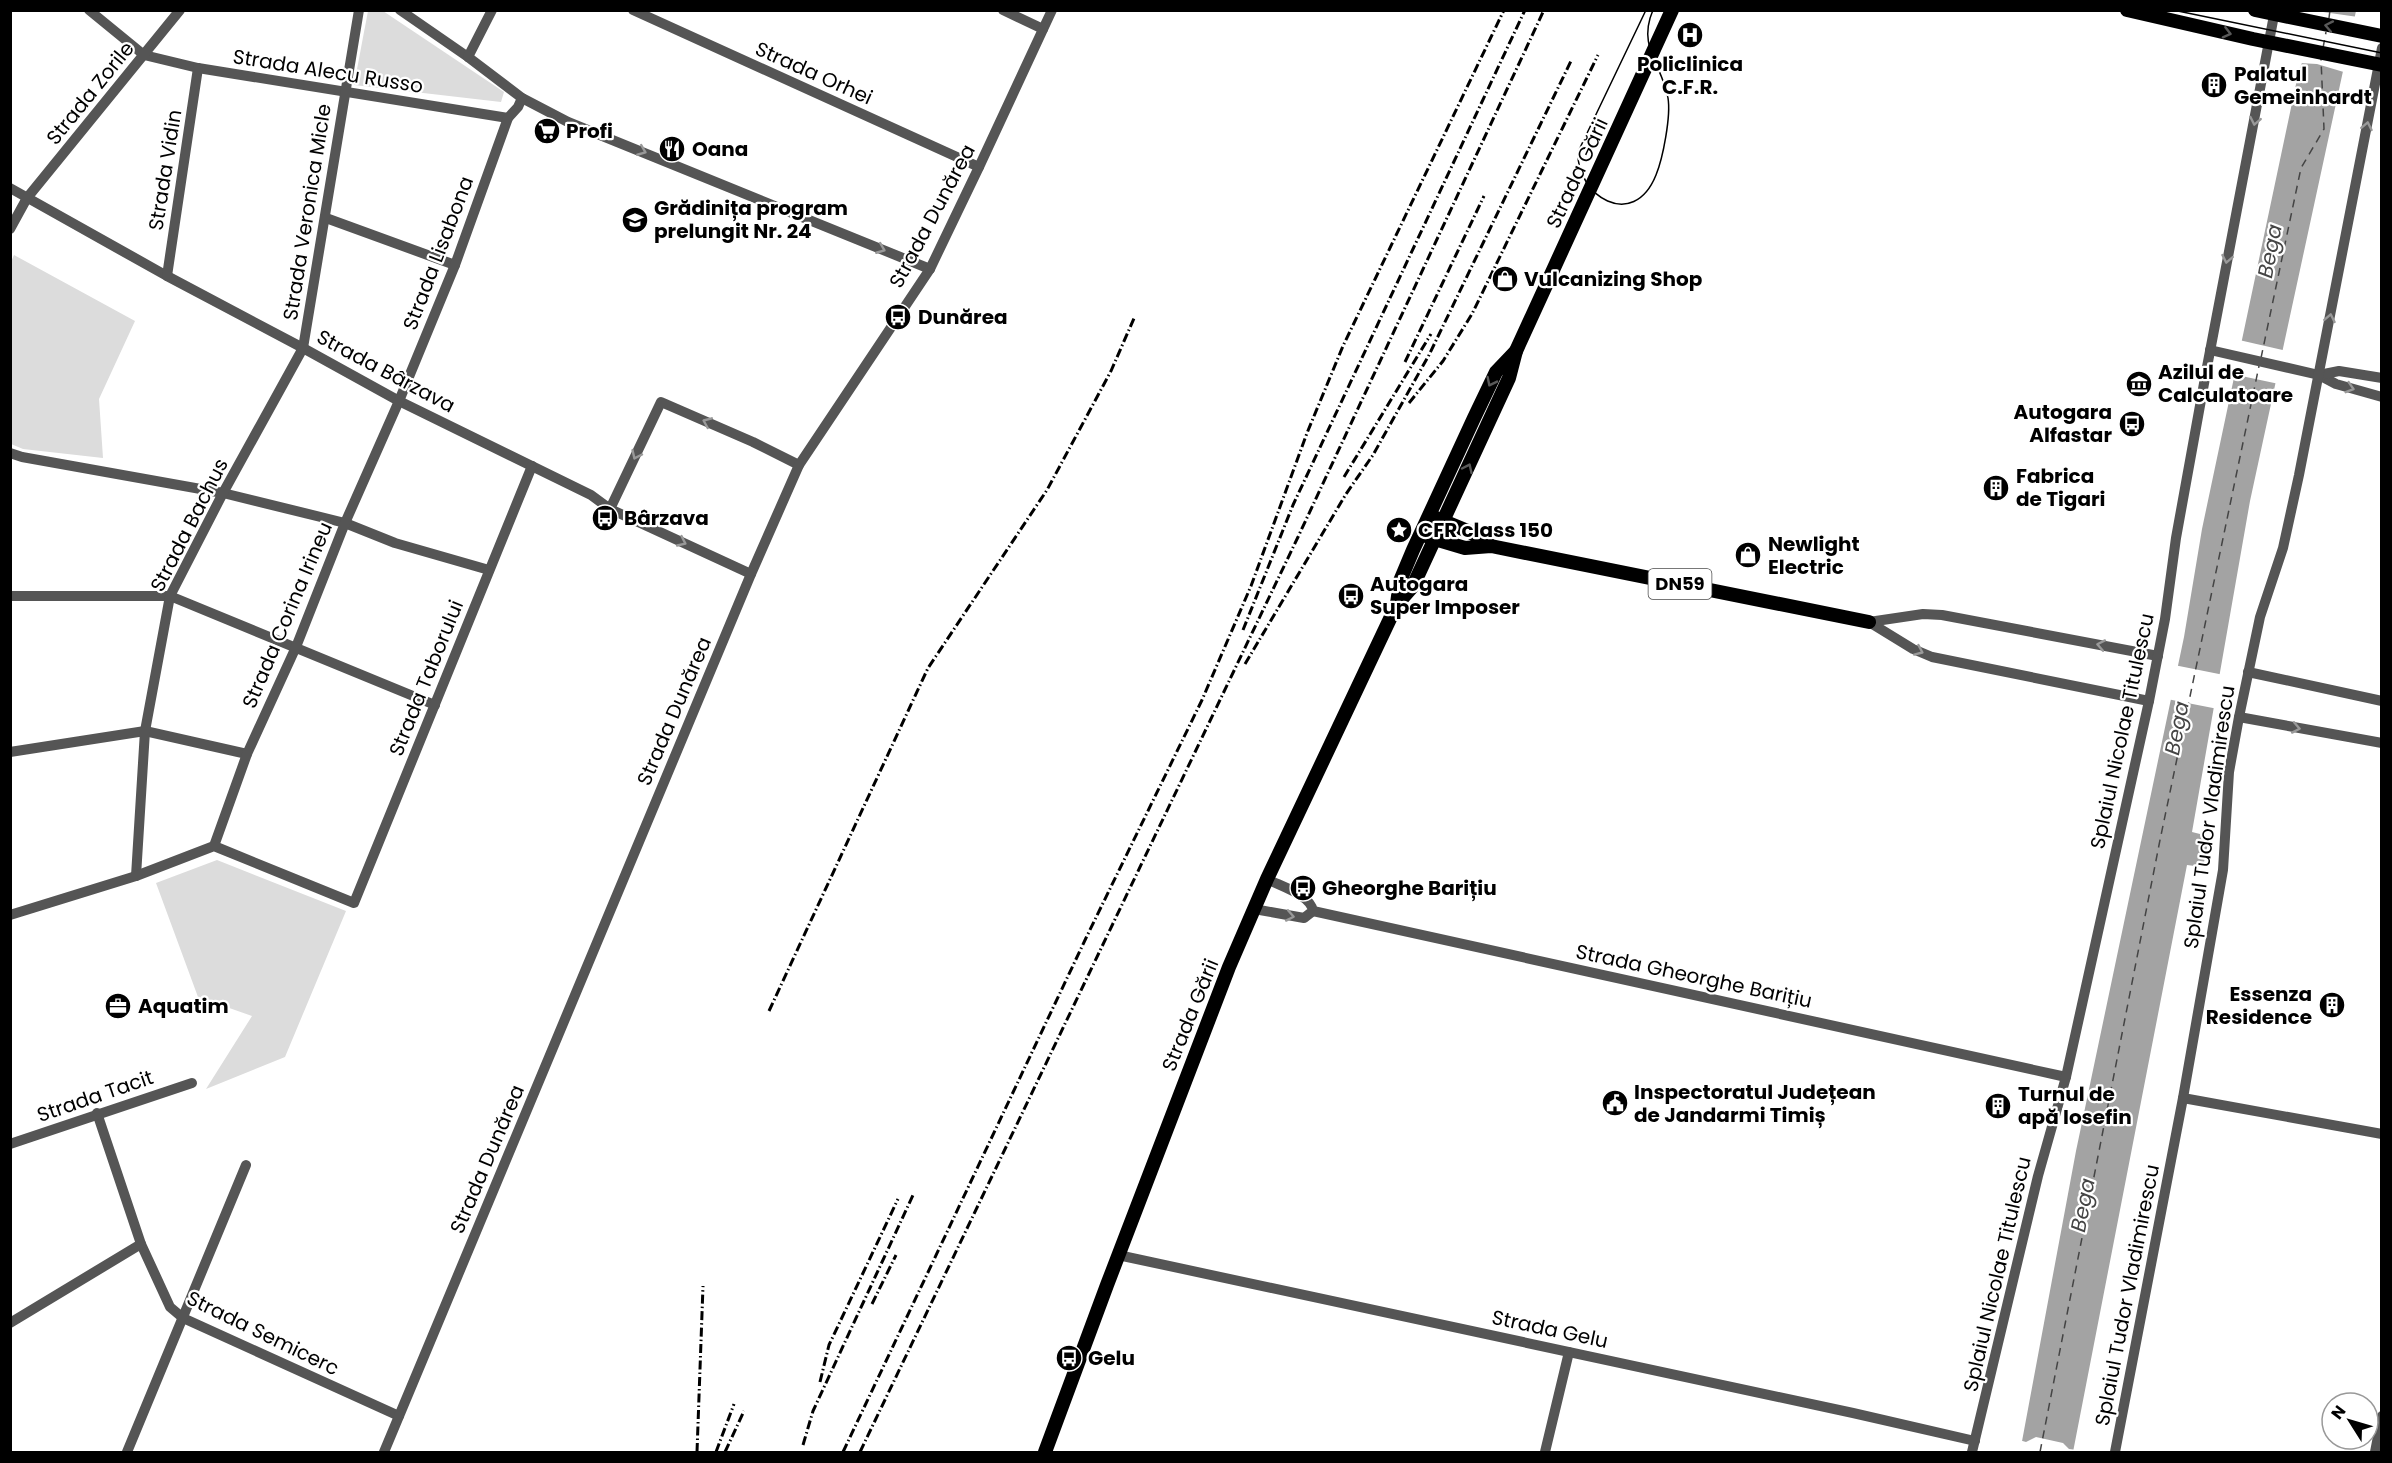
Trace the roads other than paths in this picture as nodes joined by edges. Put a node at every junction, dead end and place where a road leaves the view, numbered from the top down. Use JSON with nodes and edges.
{"nodes":[{"id":1,"x":88,"y":10,"type":"edge"},
{"id":2,"x":180,"y":10,"type":"edge"},
{"id":3,"x":359,"y":10,"type":"edge"},
{"id":4,"x":400,"y":10,"type":"edge"},
{"id":5,"x":492,"y":10,"type":"edge"},
{"id":6,"x":633,"y":10,"type":"edge"},
{"id":7,"x":1003,"y":10,"type":"edge"},
{"id":8,"x":1052,"y":10,"type":"edge"},
{"id":9,"x":1672,"y":10,"type":"edge"},
{"id":10,"x":2127,"y":10,"type":"edge"},
{"id":11,"x":2255,"y":10,"type":"edge"},
{"id":12,"x":2279,"y":14,"type":"edge"},
{"id":13,"x":1043,"y":29,"type":"junction"},
{"id":14,"x":2377,"y":35,"type":"edge"},
{"id":15,"x":2276,"y":44,"type":"junction"},
{"id":16,"x":2382,"y":48,"type":"edge"},
{"id":17,"x":144,"y":56,"type":"junction"},
{"id":18,"x":468,"y":57,"type":"junction"},
{"id":19,"x":2376,"y":64,"type":"edge"},
{"id":20,"x":198,"y":68,"type":"junction"},
{"id":21,"x":345,"y":91,"type":"junction"},
{"id":22,"x":522,"y":98,"type":"junction"},
{"id":23,"x":508,"y":118,"type":"junction"},
{"id":24,"x":980,"y":167,"type":"junction"},
{"id":25,"x":10,"y":188,"type":"edge"},
{"id":26,"x":27,"y":198,"type":"junction"},
{"id":27,"x":326,"y":218,"type":"junction"},
{"id":28,"x":10,"y":229,"type":"edge"},
{"id":29,"x":455,"y":265,"type":"junction"},
{"id":30,"x":930,"y":268,"type":"junction"},
{"id":31,"x":166,"y":276,"type":"junction"},
{"id":32,"x":303,"y":348,"type":"junction"},
{"id":33,"x":2210,"y":350,"type":"junction"},
{"id":34,"x":1516,"y":351,"type":"junction"},
{"id":35,"x":2319,"y":375,"type":"junction"},
{"id":36,"x":2382,"y":378,"type":"edge"},
{"id":37,"x":2382,"y":397,"type":"edge"},
{"id":38,"x":399,"y":401,"type":"junction"},
{"id":39,"x":10,"y":453,"type":"edge"},
{"id":40,"x":799,"y":465,"type":"junction"},
{"id":41,"x":532,"y":466,"type":"junction"},
{"id":42,"x":223,"y":493,"type":"junction"},
{"id":43,"x":610,"y":509,"type":"junction"},
{"id":44,"x":1429,"y":515,"type":"junction"},
{"id":45,"x":1443,"y":521,"type":"junction"},
{"id":46,"x":345,"y":523,"type":"junction"},
{"id":47,"x":1420,"y":534,"type":"junction"},
{"id":48,"x":1434,"y":540,"type":"junction"},
{"id":49,"x":1491,"y":546,"type":"junction"},
{"id":50,"x":489,"y":570,"type":"junction"},
{"id":51,"x":751,"y":574,"type":"junction"},
{"id":52,"x":10,"y":596,"type":"edge"},
{"id":53,"x":170,"y":596,"type":"junction"},
{"id":54,"x":1397,"y":604,"type":"junction"},
{"id":55,"x":1869,"y":622,"type":"junction"},
{"id":56,"x":296,"y":647,"type":"junction"},
{"id":57,"x":2158,"y":656,"type":"junction"},
{"id":58,"x":2248,"y":672,"type":"junction"},
{"id":59,"x":2149,"y":701,"type":"junction"},
{"id":60,"x":2382,"y":701,"type":"edge"},
{"id":61,"x":435,"y":705,"type":"junction"},
{"id":62,"x":2239,"y":717,"type":"junction"},
{"id":63,"x":145,"y":731,"type":"junction"},
{"id":64,"x":2382,"y":743,"type":"edge"},
{"id":65,"x":10,"y":752,"type":"edge"},
{"id":66,"x":247,"y":754,"type":"junction"},
{"id":67,"x":214,"y":846,"type":"junction"},
{"id":68,"x":135,"y":876,"type":"junction"},
{"id":69,"x":1267,"y":879,"type":"junction"},
{"id":70,"x":1254,"y":909,"type":"junction"},
{"id":71,"x":12,"y":911,"type":"edge"},
{"id":72,"x":1313,"y":911,"type":"junction"},
{"id":73,"x":2066,"y":1077,"type":"junction"},
{"id":74,"x":192,"y":1083,"type":"dead end"},
{"id":75,"x":2183,"y":1098,"type":"junction"},
{"id":76,"x":97,"y":1113,"type":"junction"},
{"id":77,"x":2382,"y":1134,"type":"edge"},
{"id":78,"x":10,"y":1144,"type":"edge"},
{"id":79,"x":246,"y":1165,"type":"dead end"},
{"id":80,"x":141,"y":1244,"type":"junction"},
{"id":81,"x":1118,"y":1255,"type":"junction"},
{"id":82,"x":183,"y":1318,"type":"junction"},
{"id":83,"x":10,"y":1323,"type":"edge"},
{"id":84,"x":1569,"y":1352,"type":"junction"},
{"id":85,"x":399,"y":1416,"type":"junction"},
{"id":86,"x":2382,"y":1416,"type":"edge"},
{"id":87,"x":1973,"y":1447,"type":"edge"},
{"id":88,"x":127,"y":1452,"type":"edge"},
{"id":89,"x":384,"y":1452,"type":"edge"},
{"id":90,"x":1045,"y":1452,"type":"edge"},
{"id":91,"x":1545,"y":1452,"type":"edge"},
{"id":92,"x":2115,"y":1452,"type":"edge"},
{"id":93,"x":2375,"y":1452,"type":"edge"}],
"edges":[{"from":1,"to":17,"type":"street"},
{"from":2,"to":17,"type":"street","name":"Strada Zorile"},
{"from":3,"to":21,"type":"street","name":"Strada Veronica Micle"},
{"from":4,"to":18,"type":"street"},
{"from":5,"to":18,"type":"street"},
{"from":6,"to":24,"type":"street","name":"Strada Orhei"},
{"from":7,"to":13,"type":"street"},
{"from":8,"to":13,"type":"street","name":"Strada Dunărea"},
{"from":9,"to":34,"type":"main road","name":"Strada Gării"},
{"from":10,"to":15,"type":"main road","one_way":true},
{"from":11,"to":12,"type":"main road"},
{"from":14,"to":12,"type":"main road","one_way":true},
{"from":12,"to":15,"type":"street","name":"Splaiul Nicolae Titulescu"},
{"from":13,"to":24,"type":"street","name":"Strada Dunărea"},
{"from":15,"to":19,"type":"main road"},
{"from":15,"to":33,"type":"street","name":"Splaiul Nicolae Titulescu","one_way":true},
{"from":16,"to":19,"type":"street","name":"Splaiul Tudor Vladimirescu"},
{"from":17,"to":20,"type":"street","name":"Strada Alecu Russo"},
{"from":17,"to":26,"type":"street","name":"Strada Zorile"},
{"from":18,"to":22,"type":"street"},
{"from":35,"to":19,"type":"street","name":"Splaiul Tudor Vladimirescu","one_way":true},
{"from":20,"to":21,"type":"street","name":"Strada Alecu Russo"},
{"from":20,"to":31,"type":"street","name":"Strada Vidin"},
{"from":21,"to":23,"type":"street","name":"Strada Alecu Russo"},
{"from":21,"to":27,"type":"street","name":"Strada Veronica Micle"},
{"from":22,"to":23,"type":"street","name":"Strada Lisabona"},
{"from":22,"to":30,"type":"street","one_way":true},
{"from":23,"to":29,"type":"street","name":"Strada Lisabona"},
{"from":24,"to":30,"type":"street","name":"Strada Dunărea"},
{"from":25,"to":26,"type":"street","name":"Strada Bârzava"},
{"from":26,"to":28,"type":"street"},
{"from":26,"to":31,"type":"street","name":"Strada Bârzava"},
{"from":27,"to":29,"type":"street"},
{"from":27,"to":32,"type":"street","name":"Strada Veronica Micle"},
{"from":29,"to":38,"type":"street","name":"Strada Lisabona"},
{"from":30,"to":40,"type":"street","name":"Strada Dunărea"},
{"from":31,"to":32,"type":"street","name":"Strada Bârzava"},
{"from":32,"to":38,"type":"street","name":"Strada Bârzava"},
{"from":32,"to":42,"type":"street","name":"Strada Bachus"},
{"from":33,"to":35,"type":"street"},
{"from":33,"to":57,"type":"street","name":"Splaiul Nicolae Titulescu"},
{"from":34,"to":44,"type":"main road","name":"Strada Gării","one_way":true},
{"from":45,"to":34,"type":"main road","name":"Strada Gării","one_way":true},
{"from":35,"to":36,"type":"street"},
{"from":35,"to":37,"type":"street","one_way":true},
{"from":35,"to":58,"type":"street","name":"Splaiul Tudor Vladimirescu"},
{"from":38,"to":41,"type":"street","name":"Strada Bârzava"},
{"from":38,"to":46,"type":"street","name":"Strada Corina Irineu"},
{"from":39,"to":42,"type":"street"},
{"from":40,"to":43,"type":"street","one_way":true},
{"from":40,"to":51,"type":"street","name":"Strada Dunărea"},
{"from":41,"to":43,"type":"street","name":"Strada Bârzava"},
{"from":41,"to":50,"type":"street","name":"Strada Taborului"},
{"from":42,"to":46,"type":"street"},
{"from":42,"to":53,"type":"street","name":"Strada Bachus"},
{"from":43,"to":51,"type":"street","name":"Strada Bârzava","one_way":true},
{"from":44,"to":45,"type":"main road","number":"DN59"},
{"from":44,"to":47,"type":"main road","name":"Strada Gării"},
{"from":45,"to":48,"type":"main road","name":"Strada Gării"},
{"from":45,"to":49,"type":"main road","number":"DN59"},
{"from":46,"to":50,"type":"street"},
{"from":46,"to":56,"type":"street","name":"Strada Corina Irineu"},
{"from":47,"to":48,"type":"main road","number":"DN59"},
{"from":47,"to":54,"type":"main road","name":"Strada Gării"},
{"from":48,"to":49,"type":"main road","number":"DN59"},
{"from":48,"to":54,"type":"main road","name":"Strada Gării"},
{"from":49,"to":55,"type":"main road","number":"DN59"},
{"from":50,"to":61,"type":"street","name":"Strada Taborului"},
{"from":51,"to":85,"type":"street","name":"Strada Dunărea"},
{"from":52,"to":53,"type":"street"},
{"from":53,"to":56,"type":"street"},
{"from":53,"to":63,"type":"street","name":"Strada Bachus"},
{"from":54,"to":69,"type":"main road","name":"Strada Gării"},
{"from":57,"to":55,"type":"street","one_way":true},
{"from":55,"to":59,"type":"street","one_way":true},
{"from":56,"to":61,"type":"street"},
{"from":56,"to":66,"type":"street","name":"Strada Corina Irineu"},
{"from":57,"to":59,"type":"street","name":"Splaiul Nicolae Titulescu"},
{"from":58,"to":60,"type":"street"},
{"from":58,"to":62,"type":"street","name":"Splaiul Tudor Vladimirescu"},
{"from":59,"to":73,"type":"street","name":"Splaiul Nicolae Titulescu"},
{"from":61,"to":67,"type":"street","name":"Strada Taborului"},
{"from":62,"to":64,"type":"street","one_way":true},
{"from":62,"to":75,"type":"street","name":"Splaiul Tudor Vladimirescu"},
{"from":63,"to":65,"type":"street"},
{"from":63,"to":66,"type":"street"},
{"from":63,"to":68,"type":"street","name":"Strada Bachus"},
{"from":66,"to":67,"type":"street","name":"Strada Corina Irineu"},
{"from":67,"to":68,"type":"street"},
{"from":68,"to":71,"type":"street"},
{"from":69,"to":70,"type":"main road","name":"Strada Gării"},
{"from":69,"to":72,"type":"street","name":"Strada Gheorghe Barițiu"},
{"from":70,"to":72,"type":"street","name":"Strada Gheorghe Barițiu","one_way":true},
{"from":70,"to":81,"type":"main road","name":"Strada Gării"},
{"from":72,"to":73,"type":"street","name":"Strada Gheorghe Barițiu"},
{"from":73,"to":87,"type":"street","name":"Splaiul Nicolae Titulescu"},
{"from":74,"to":76,"type":"street","name":"Strada Tacit"},
{"from":75,"to":77,"type":"street"},
{"from":75,"to":92,"type":"street","name":"Splaiul Tudor Vladimirescu"},
{"from":76,"to":78,"type":"street","name":"Strada Tacit"},
{"from":76,"to":80,"type":"street","name":"Strada Semicerc"},
{"from":79,"to":82,"type":"street"},
{"from":80,"to":82,"type":"street","name":"Strada Semicerc"},
{"from":80,"to":83,"type":"street"},
{"from":81,"to":84,"type":"street","name":"Strada Gelu"},
{"from":81,"to":90,"type":"main road","name":"Strada Gării"},
{"from":82,"to":85,"type":"street","name":"Strada Semicerc"},
{"from":82,"to":88,"type":"street"},
{"from":84,"to":87,"type":"street","name":"Strada Gelu"},
{"from":84,"to":91,"type":"street"},
{"from":85,"to":89,"type":"street","name":"Strada Dunărea"},
{"from":86,"to":93,"type":"street"}]}
